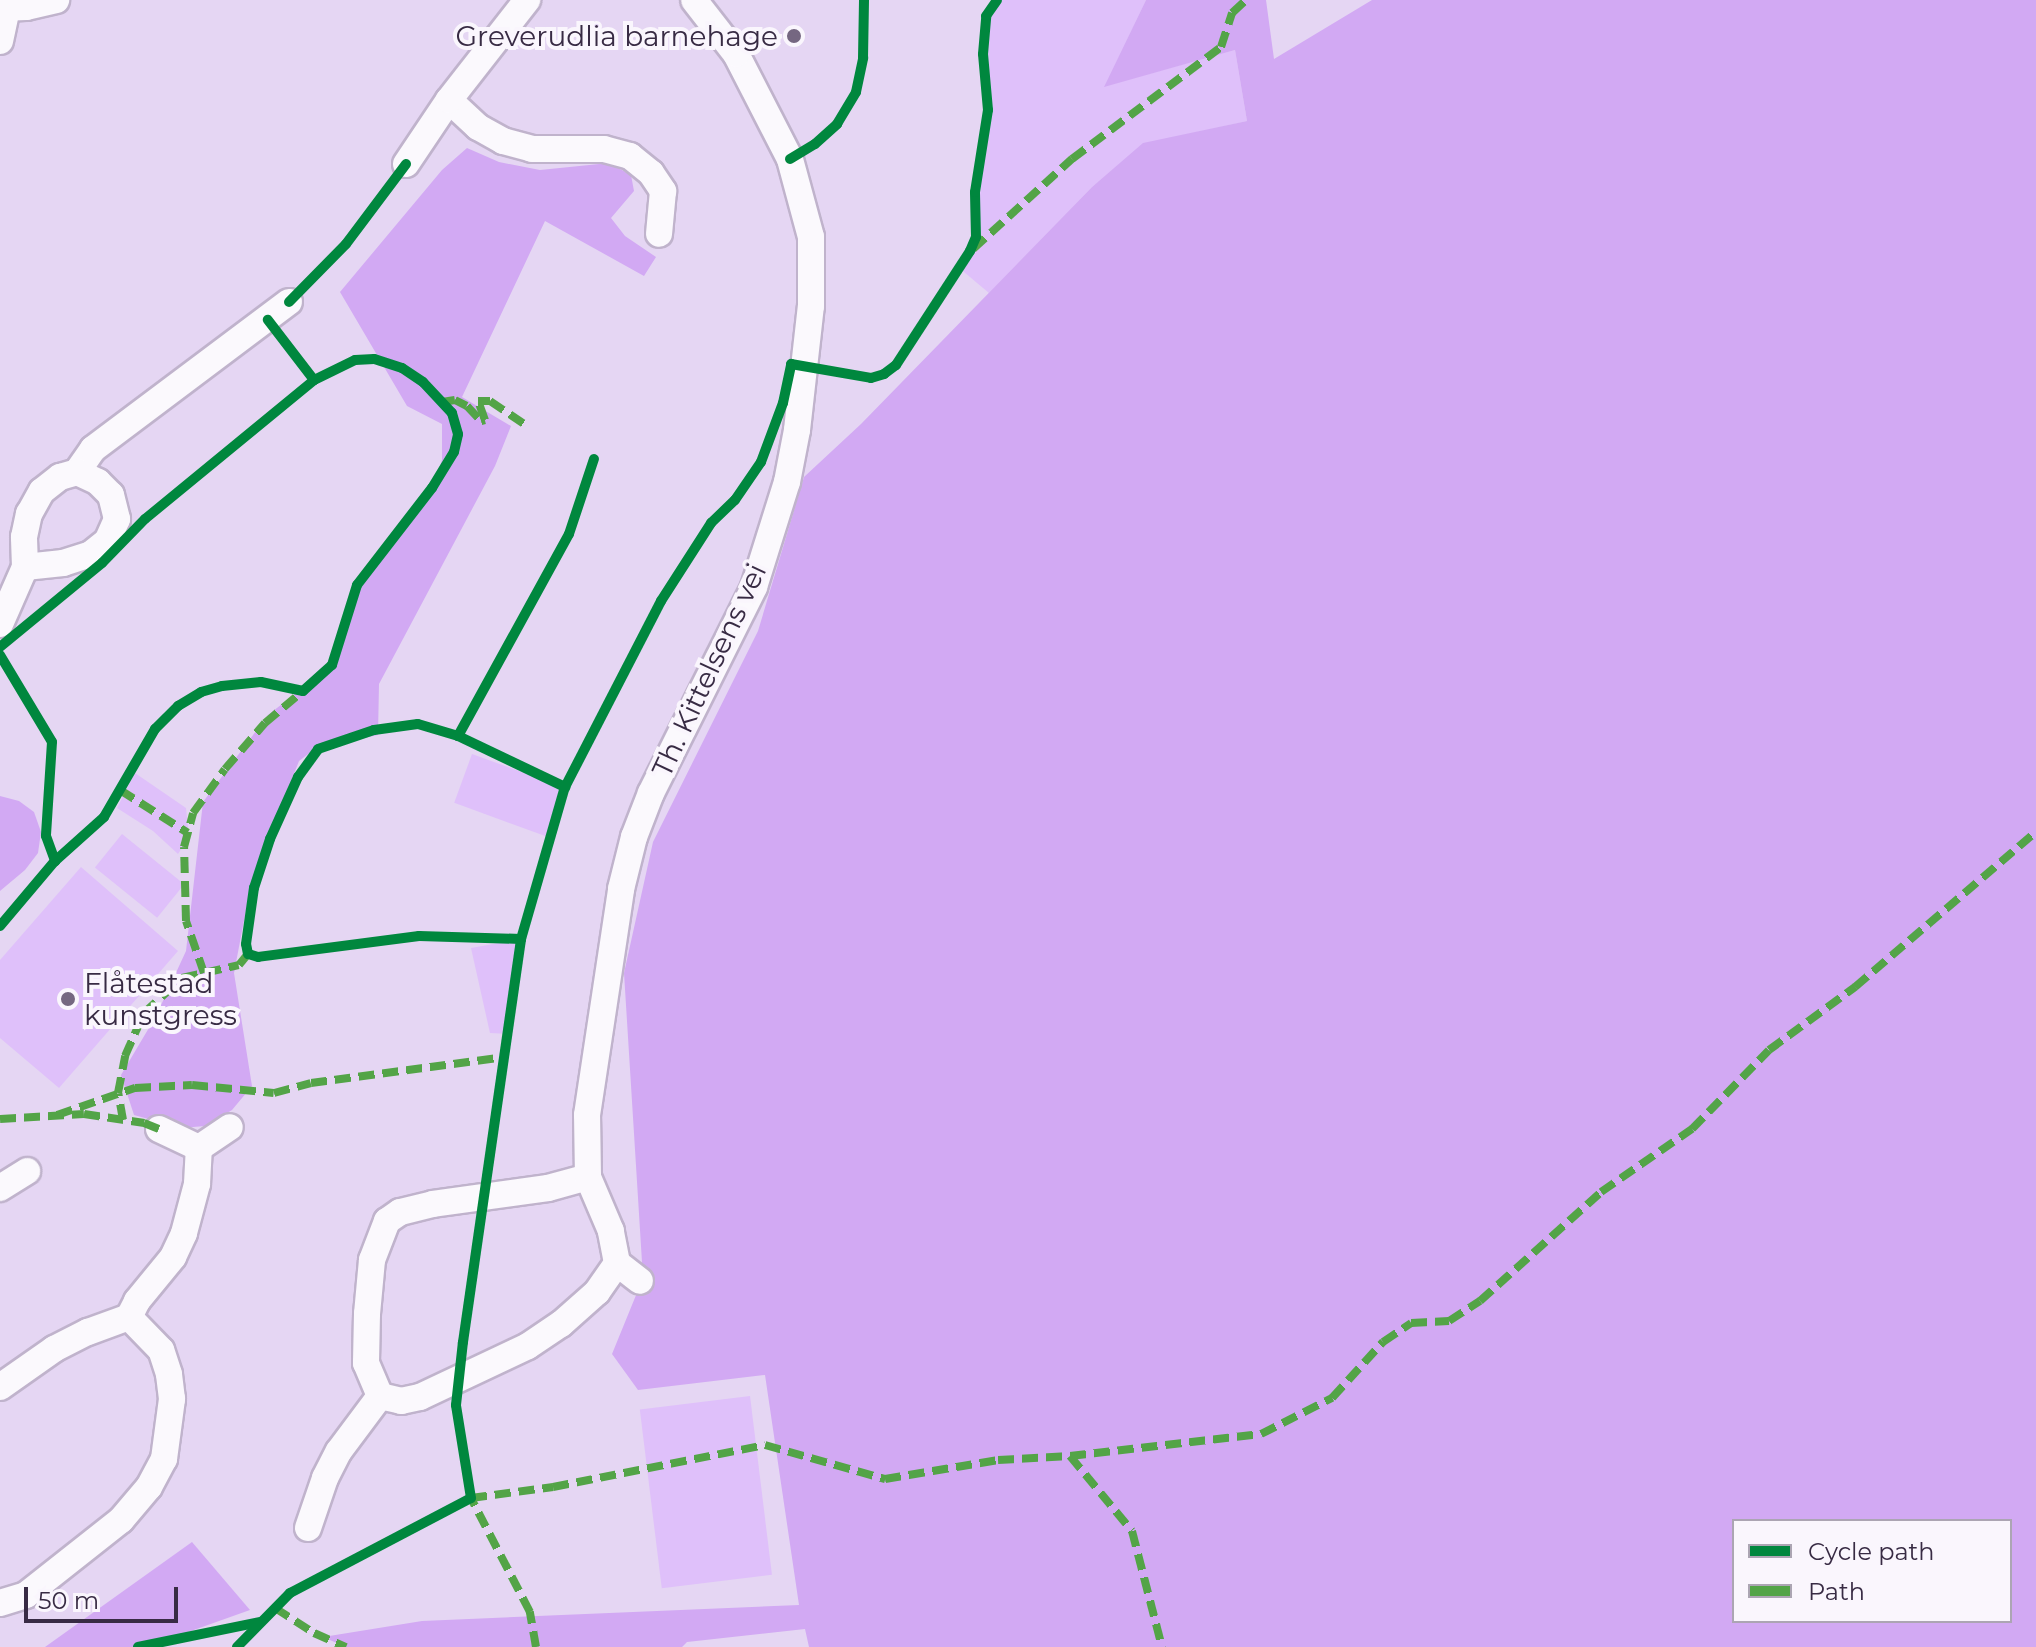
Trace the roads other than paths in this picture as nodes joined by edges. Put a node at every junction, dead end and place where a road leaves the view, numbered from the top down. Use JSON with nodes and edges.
{"nodes":[{"id":1,"x":56,"y":0,"type":"edge"},
{"id":2,"x":527,"y":0,"type":"edge"},
{"id":3,"x":694,"y":0,"type":"edge"},
{"id":4,"x":4,"y":8,"type":"edge"},
{"id":5,"x":0,"y":41,"type":"edge"},
{"id":6,"x":449,"y":100,"type":"junction"},
{"id":7,"x":406,"y":164,"type":"dead end"},
{"id":8,"x":659,"y":234,"type":"dead end"},
{"id":9,"x":289,"y":302,"type":"dead end"},
{"id":10,"x":77,"y":472,"type":"junction"},
{"id":11,"x":25,"y":567,"type":"junction"},
{"id":12,"x":0,"y":624,"type":"edge"},
{"id":13,"x":230,"y":1127,"type":"dead end"},
{"id":14,"x":159,"y":1129,"type":"dead end"},
{"id":15,"x":199,"y":1148,"type":"junction"},
{"id":16,"x":27,"y":1171,"type":"dead end"},
{"id":17,"x":588,"y":1177,"type":"junction"},
{"id":18,"x":0,"y":1188,"type":"edge"},
{"id":19,"x":617,"y":1263,"type":"junction"},
{"id":20,"x":640,"y":1281,"type":"dead end"},
{"id":21,"x":129,"y":1317,"type":"junction"},
{"id":22,"x":0,"y":1387,"type":"edge"},
{"id":23,"x":380,"y":1396,"type":"junction"},
{"id":24,"x":308,"y":1528,"type":"dead end"},
{"id":25,"x":0,"y":1603,"type":"edge"}],
"edges":[{"from":1,"to":4,"type":"street"},
{"from":2,"to":6,"type":"street"},
{"from":3,"to":17,"type":"street","name":"Th. Kittelsens vei"},
{"from":4,"to":5,"type":"street"},
{"from":6,"to":7,"type":"street"},
{"from":6,"to":8,"type":"street"},
{"from":9,"to":10,"type":"street"},
{"from":10,"to":11,"type":"street"},
{"from":10,"to":11,"type":"street"},
{"from":11,"to":12,"type":"street"},
{"from":13,"to":15,"type":"street"},
{"from":14,"to":15,"type":"street"},
{"from":15,"to":21,"type":"street"},
{"from":16,"to":18,"type":"street"},
{"from":17,"to":19,"type":"street","name":"Th. Kittelsens vei"},
{"from":17,"to":23,"type":"street"},
{"from":19,"to":20,"type":"street"},
{"from":19,"to":23,"type":"street"},
{"from":21,"to":22,"type":"street"},
{"from":21,"to":25,"type":"street"},
{"from":23,"to":24,"type":"street"}]}
